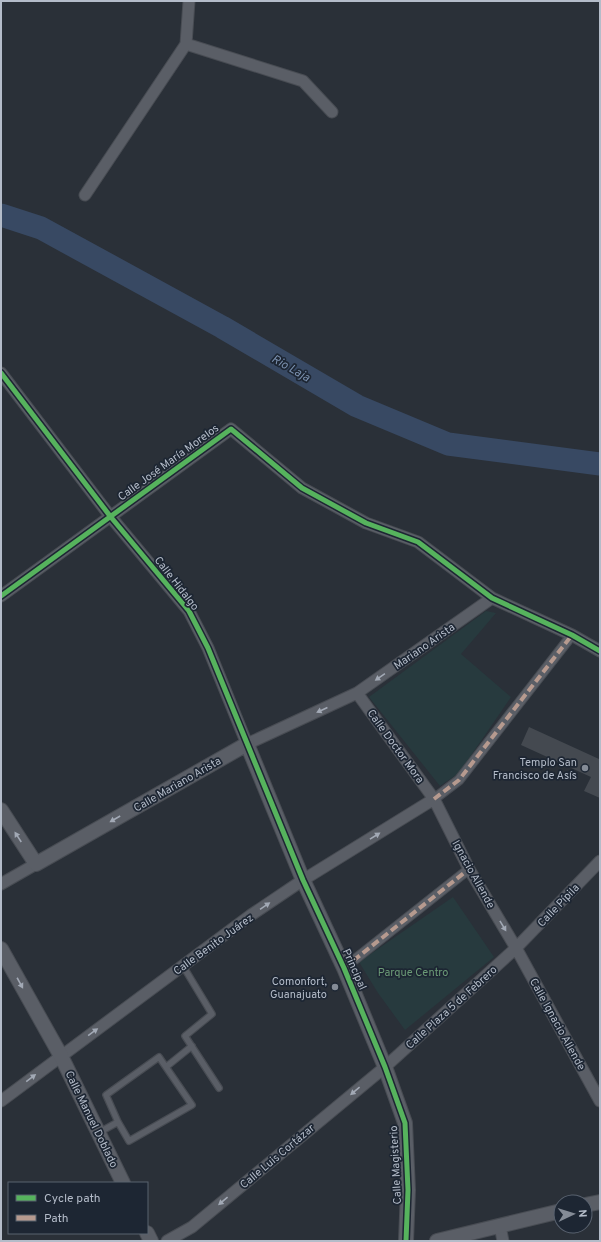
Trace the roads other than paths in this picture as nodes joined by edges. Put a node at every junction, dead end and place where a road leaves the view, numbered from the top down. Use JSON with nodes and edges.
{"nodes":[{"id":1,"x":190,"y":1,"type":"edge"},
{"id":2,"x":186,"y":44,"type":"junction"},
{"id":3,"x":332,"y":112,"type":"dead end"},
{"id":4,"x":85,"y":195,"type":"dead end"},
{"id":5,"x":1,"y":374,"type":"edge"},
{"id":6,"x":110,"y":516,"type":"junction"},
{"id":7,"x":1,"y":596,"type":"edge"},
{"id":8,"x":492,"y":598,"type":"junction"},
{"id":9,"x":572,"y":635,"type":"junction"},
{"id":10,"x":600,"y":650,"type":"edge"},
{"id":11,"x":357,"y":693,"type":"junction"},
{"id":12,"x":247,"y":744,"type":"junction"},
{"id":13,"x":434,"y":799,"type":"junction"},
{"id":14,"x":1,"y":810,"type":"edge"},
{"id":15,"x":600,"y":861,"type":"edge"},
{"id":16,"x":36,"y":864,"type":"junction"},
{"id":17,"x":469,"y":869,"type":"junction"},
{"id":18,"x":303,"y":880,"type":"junction"},
{"id":19,"x":1,"y":884,"type":"edge"},
{"id":20,"x":1,"y":948,"type":"edge"},
{"id":21,"x":516,"y":948,"type":"junction"},
{"id":22,"x":183,"y":966,"type":"junction"},
{"id":23,"x":344,"y":968,"type":"junction"},
{"id":24,"x":192,"y":1046,"type":"junction"},
{"id":25,"x":61,"y":1056,"type":"junction"},
{"id":26,"x":166,"y":1066,"type":"junction"},
{"id":27,"x":385,"y":1066,"type":"junction"},
{"id":28,"x":219,"y":1088,"type":"dead end"},
{"id":29,"x":600,"y":1100,"type":"edge"},
{"id":30,"x":1,"y":1101,"type":"edge"},
{"id":31,"x":118,"y":1122,"type":"junction"},
{"id":32,"x":98,"y":1133,"type":"junction"},
{"id":33,"x":122,"y":1182,"type":"edge"},
{"id":34,"x":553,"y":1213,"type":"edge"},
{"id":35,"x":500,"y":1226,"type":"junction"},
{"id":36,"x":167,"y":1241,"type":"edge"},
{"id":37,"x":406,"y":1241,"type":"edge"},
{"id":38,"x":437,"y":1241,"type":"edge"},
{"id":39,"x":503,"y":1241,"type":"edge"}],
"edges":[{"from":1,"to":2,"type":"street"},
{"from":2,"to":3,"type":"street"},
{"from":2,"to":4,"type":"street"},
{"from":5,"to":6,"type":"street","name":"Calle Hidalgo"},
{"from":6,"to":7,"type":"street","name":"Calle José María Morelos"},
{"from":6,"to":8,"type":"street","name":"Calle José María Morelos"},
{"from":6,"to":12,"type":"street","name":"Calle Hidalgo"},
{"from":8,"to":9,"type":"street"},
{"from":8,"to":11,"type":"street","name":"Mariano Arista","one_way":true},
{"from":9,"to":10,"type":"street"},
{"from":9,"to":13,"type":"street"},
{"from":11,"to":12,"type":"street","name":"Calle Mariano Arista","one_way":true},
{"from":11,"to":13,"type":"street","name":"Calle Doctor Mora"},
{"from":12,"to":16,"type":"street","name":"Calle Mariano Arista","one_way":true},
{"from":12,"to":18,"type":"street","name":"Calle Hidalgo"},
{"from":13,"to":17,"type":"street","name":"Ignacio Allende"},
{"from":18,"to":13,"type":"street","name":"Calle Benito Juárez","one_way":true},
{"from":16,"to":14,"type":"street","one_way":true},
{"from":15,"to":21,"type":"street","name":"Calle Pípila"},
{"from":16,"to":19,"type":"street","name":"Calle Mariano Arista"},
{"from":17,"to":21,"type":"street","name":"Ignacio Allende","one_way":true},
{"from":17,"to":23,"type":"street"},
{"from":22,"to":18,"type":"street","name":"Calle Benito Juárez","one_way":true},
{"from":18,"to":23,"type":"street","name":"Principal"},
{"from":20,"to":25,"type":"street","name":"Calle Manuel Doblado","one_way":true},
{"from":21,"to":27,"type":"street","name":"Calle Plaza 5 de Febrero"},
{"from":21,"to":29,"type":"street","name":"Calle Ignacio Allende"},
{"from":22,"to":24,"type":"lane"},
{"from":25,"to":22,"type":"street","name":"Calle Benito Juárez","one_way":true},
{"from":23,"to":27,"type":"street","name":"Principal"},
{"from":24,"to":26,"type":"lane"},
{"from":24,"to":28,"type":"lane"},
{"from":30,"to":25,"type":"street","name":"Calle Benito Juárez","one_way":true},
{"from":25,"to":32,"type":"street","name":"Calle Manuel Doblado"},
{"from":26,"to":31,"type":"lane"},
{"from":26,"to":31,"type":"lane"},
{"from":27,"to":36,"type":"street","name":"Calle Luis Cortázar","one_way":true},
{"from":27,"to":37,"type":"street","name":"Calle Magisterio"},
{"from":31,"to":32,"type":"lane"},
{"from":32,"to":33,"type":"street","name":"Calle Manuel Doblado"},
{"from":34,"to":35,"type":"street"},
{"from":35,"to":38,"type":"street"},
{"from":35,"to":39,"type":"street"}]}
